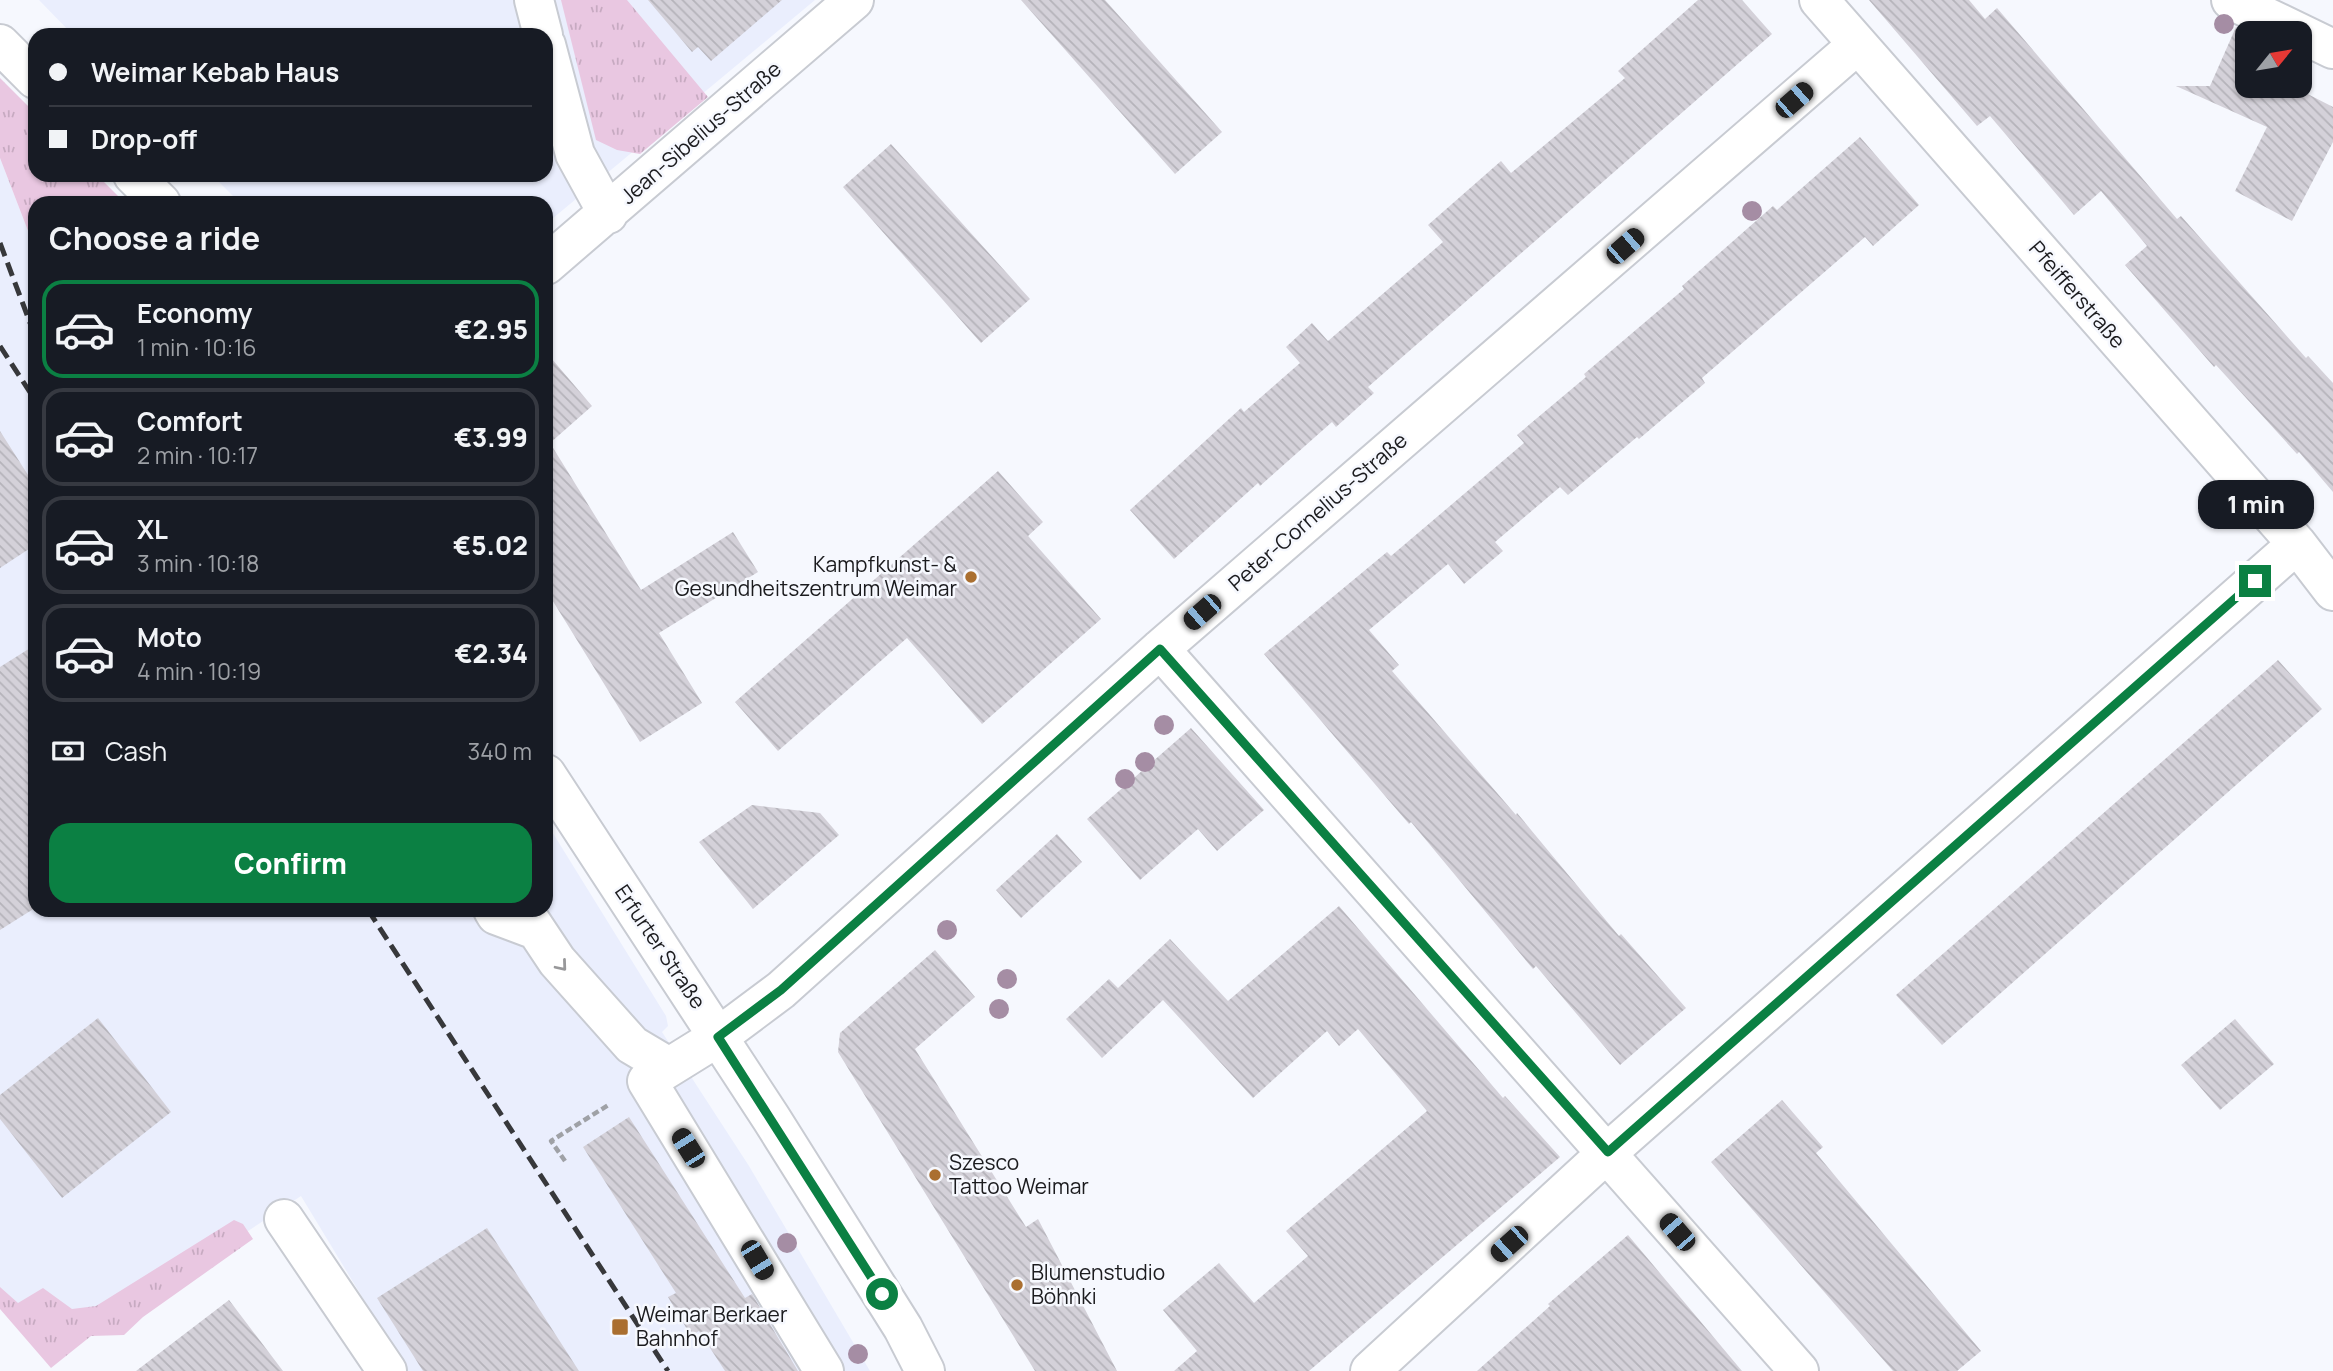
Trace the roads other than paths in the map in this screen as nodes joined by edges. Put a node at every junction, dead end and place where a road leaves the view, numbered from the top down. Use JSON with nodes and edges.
{"nodes":[{"id":1,"x":534,"y":0,"type":"edge"},
{"id":2,"x":854,"y":0,"type":"edge"},
{"id":3,"x":1819,"y":0,"type":"edge"},
{"id":4,"x":2231,"y":0,"type":"edge"},
{"id":5,"x":541,"y":28,"type":"edge"},
{"id":6,"x":0,"y":44,"type":"edge"},
{"id":7,"x":1857,"y":45,"type":"junction"},
{"id":8,"x":2333,"y":49,"type":"edge"},
{"id":9,"x":553,"y":71,"type":"edge"},
{"id":10,"x":28,"y":72,"type":"edge"},
{"id":11,"x":140,"y":182,"type":"edge"},
{"id":12,"x":155,"y":196,"type":"edge"},
{"id":13,"x":608,"y":214,"type":"junction"},
{"id":14,"x":553,"y":259,"type":"edge"},
{"id":15,"x":2297,"y":544,"type":"junction"},
{"id":16,"x":2333,"y":591,"type":"edge"},
{"id":17,"x":1160,"y":649,"type":"junction"},
{"id":18,"x":553,"y":785,"type":"edge"},
{"id":19,"x":510,"y":917,"type":"edge"},
{"id":20,"x":530,"y":920,"type":"edge"},
{"id":21,"x":718,"y":1037,"type":"junction"},
{"id":22,"x":669,"y":1067,"type":"junction"},
{"id":23,"x":1608,"y":1152,"type":"junction"},
{"id":24,"x":284,"y":1219,"type":"dead end"},
{"id":25,"x":387,"y":1371,"type":"edge"},
{"id":26,"x":824,"y":1371,"type":"edge"},
{"id":27,"x":925,"y":1371,"type":"edge"},
{"id":28,"x":1370,"y":1371,"type":"edge"},
{"id":29,"x":1799,"y":1371,"type":"edge"}],
"edges":[{"from":1,"to":5,"type":"street"},
{"from":2,"to":13,"type":"street","name":"Jean-Sibelius-Straße"},
{"from":3,"to":7,"type":"street","name":"Pfeifferstraße"},
{"from":4,"to":8,"type":"street"},
{"from":6,"to":10,"type":"street"},
{"from":7,"to":15,"type":"street","name":"Pfeifferstraße"},
{"from":7,"to":17,"type":"street","name":"Peter-Cornelius-Straße"},
{"from":9,"to":13,"type":"street"},
{"from":11,"to":12,"type":"street"},
{"from":13,"to":14,"type":"street","name":"Jean-Sibelius-Straße"},
{"from":15,"to":16,"type":"street","name":"Pfeifferstraße"},
{"from":15,"to":23,"type":"street"},
{"from":17,"to":21,"type":"street","name":"Peter-Cornelius-Straße"},
{"from":17,"to":23,"type":"street"},
{"from":18,"to":21,"type":"street","name":"Erfurter Straße"},
{"from":19,"to":20,"type":"street"},
{"from":20,"to":22,"type":"street","one_way":true},
{"from":21,"to":22,"type":"street","name":"Peter-Cornelius-Straße"},
{"from":21,"to":27,"type":"street","name":"Erfurter Straße"},
{"from":22,"to":26,"type":"street","name":"Peter-Cornelius-Straße"},
{"from":23,"to":28,"type":"street"},
{"from":23,"to":29,"type":"street"},
{"from":24,"to":25,"type":"street"}]}
